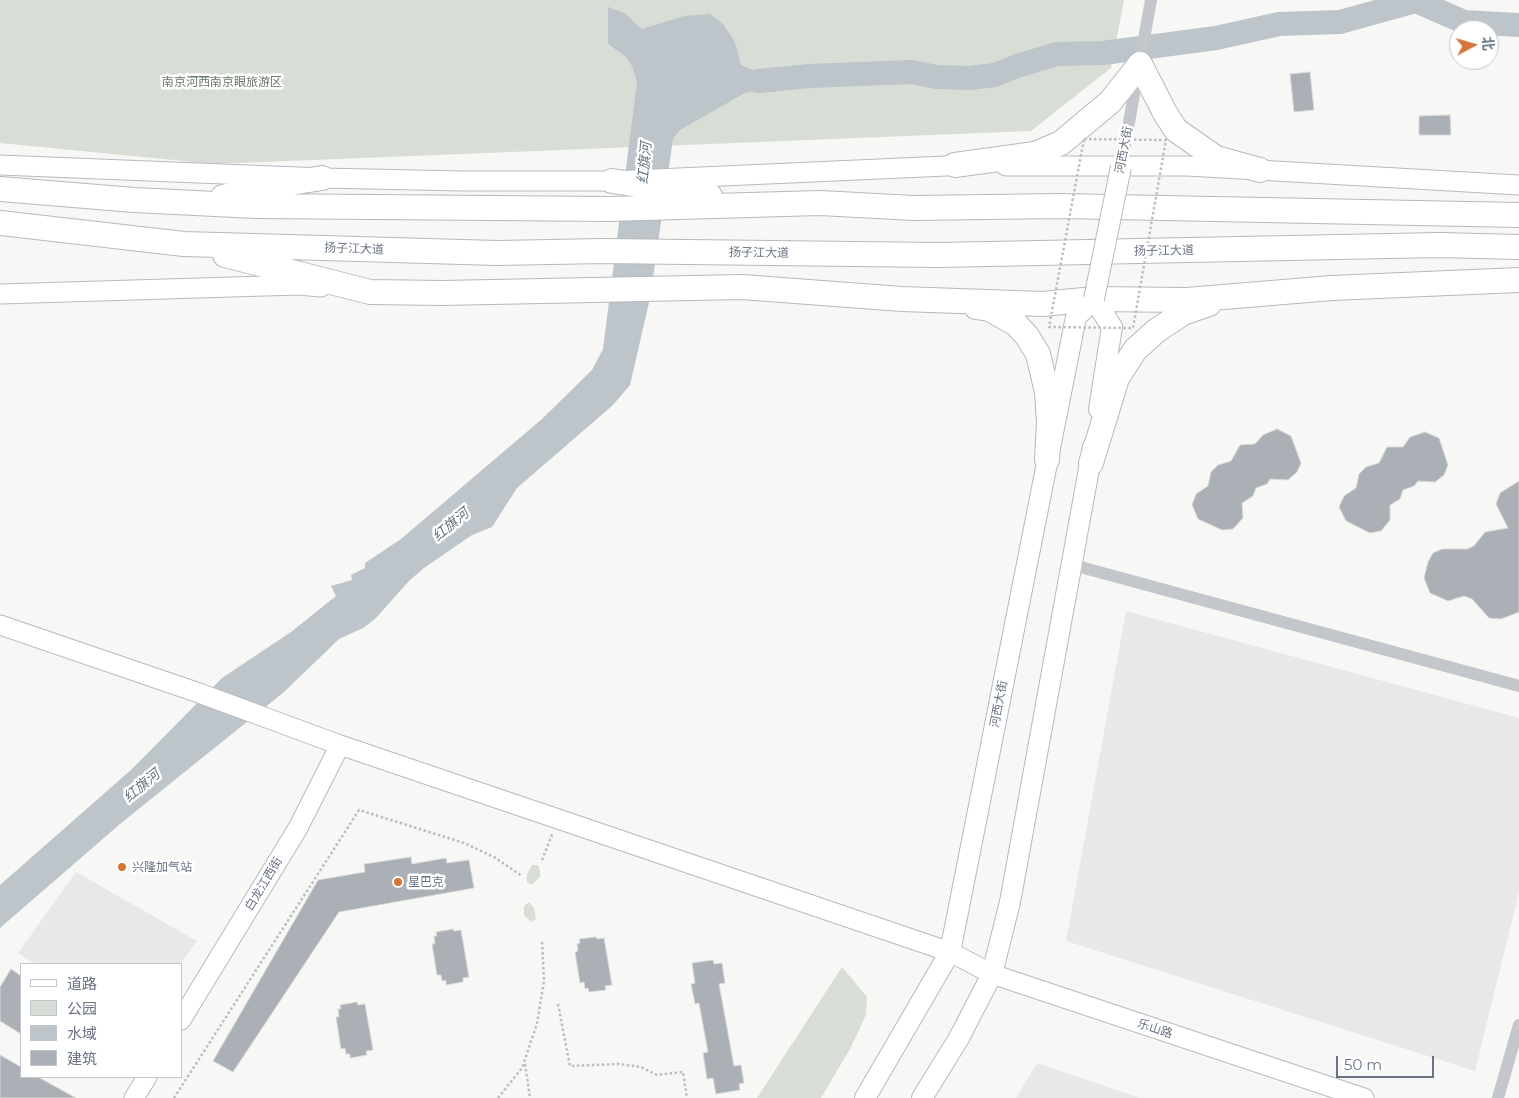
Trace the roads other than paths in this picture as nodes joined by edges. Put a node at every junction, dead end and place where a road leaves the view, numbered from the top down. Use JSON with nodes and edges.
{"nodes":[{"id":1,"x":1151,"y":0,"type":"edge"},
{"id":2,"x":1140,"y":63,"type":"junction"},
{"id":3,"x":0,"y":165,"type":"edge"},
{"id":4,"x":955,"y":165,"type":"junction"},
{"id":5,"x":1121,"y":167,"type":"junction"},
{"id":6,"x":1260,"y":170,"type":"junction"},
{"id":7,"x":322,"y":178,"type":"junction"},
{"id":8,"x":612,"y":181,"type":"joint"},
{"id":9,"x":1519,"y":185,"type":"edge"},
{"id":10,"x":0,"y":188,"type":"edge"},
{"id":11,"x":676,"y":192,"type":"junction"},
{"id":12,"x":196,"y":203,"type":"junction"},
{"id":13,"x":1519,"y":215,"type":"edge"},
{"id":14,"x":0,"y":223,"type":"edge"},
{"id":15,"x":184,"y":244,"type":"junction"},
{"id":16,"x":1519,"y":247,"type":"edge"},
{"id":17,"x":1519,"y":280,"type":"edge"},
{"id":18,"x":370,"y":292,"type":"junction"},
{"id":19,"x":0,"y":294,"type":"edge"},
{"id":20,"x":1238,"y":296,"type":"junction"},
{"id":21,"x":1094,"y":299,"type":"junction"},
{"id":22,"x":943,"y":300,"type":"junction"},
{"id":23,"x":1047,"y":460,"type":"junction"},
{"id":24,"x":1091,"y":464,"type":"junction"},
{"id":25,"x":1073,"y":565,"type":"junction"},
{"id":26,"x":0,"y":625,"type":"edge"},
{"id":27,"x":1519,"y":686,"type":"edge"},
{"id":28,"x":340,"y":745,"type":"junction"},
{"id":29,"x":950,"y":952,"type":"junction"},
{"id":30,"x":992,"y":974,"type":"junction"},
{"id":31,"x":182,"y":1018,"type":"edge"},
{"id":32,"x":1519,"y":1025,"type":"edge"},
{"id":33,"x":146,"y":1078,"type":"edge"},
{"id":34,"x":134,"y":1098,"type":"edge"},
{"id":35,"x":865,"y":1098,"type":"edge"},
{"id":36,"x":922,"y":1098,"type":"edge"},
{"id":37,"x":1364,"y":1098,"type":"edge"},
{"id":38,"x":1498,"y":1098,"type":"edge"}],
"edges":[{"from":1,"to":2,"type":"street","name":"河西大街"},
{"from":2,"to":4,"type":"highway"},
{"from":2,"to":5,"type":"street","name":"河西大街"},
{"from":2,"to":6,"type":"highway"},
{"from":3,"to":7,"type":"street"},
{"from":4,"to":5,"type":"street"},
{"from":4,"to":11,"type":"street"},
{"from":5,"to":6,"type":"street"},
{"from":5,"to":21,"type":"main road","name":"河西大街","bridge":true},
{"from":6,"to":9,"type":"street"},
{"from":7,"to":8,"type":"street"},
{"from":7,"to":12,"type":"highway"},
{"from":8,"to":11,"type":"highway"},
{"from":10,"to":12,"type":"highway"},
{"from":11,"to":12,"type":"highway"},
{"from":11,"to":13,"type":"highway"},
{"from":14,"to":15,"type":"highway","name":"扬子江大道"},
{"from":15,"to":16,"type":"highway","name":"扬子江大道"},
{"from":15,"to":18,"type":"highway"},
{"from":17,"to":20,"type":"highway"},
{"from":18,"to":19,"type":"street"},
{"from":18,"to":22,"type":"highway"},
{"from":20,"to":21,"type":"highway"},
{"from":20,"to":24,"type":"highway"},
{"from":21,"to":22,"type":"highway"},
{"from":21,"to":23,"type":"main road","name":"河西大街"},
{"from":21,"to":24,"type":"main road"},
{"from":22,"to":23,"type":"highway"},
{"from":23,"to":29,"type":"main road","name":"河西大街"},
{"from":24,"to":25,"type":"main road"},
{"from":25,"to":27,"type":"street"},
{"from":25,"to":30,"type":"main road"},
{"from":26,"to":28,"type":"street","name":"乐山路"},
{"from":28,"to":29,"type":"street","name":"乐山路"},
{"from":28,"to":31,"type":"street","name":"白龙江西街"},
{"from":29,"to":30,"type":"street","name":"乐山路"},
{"from":29,"to":35,"type":"main road","name":"河西大街"},
{"from":30,"to":36,"type":"main road"},
{"from":30,"to":37,"type":"street","name":"乐山路"},
{"from":32,"to":38,"type":"street"},
{"from":33,"to":34,"type":"street"}]}
